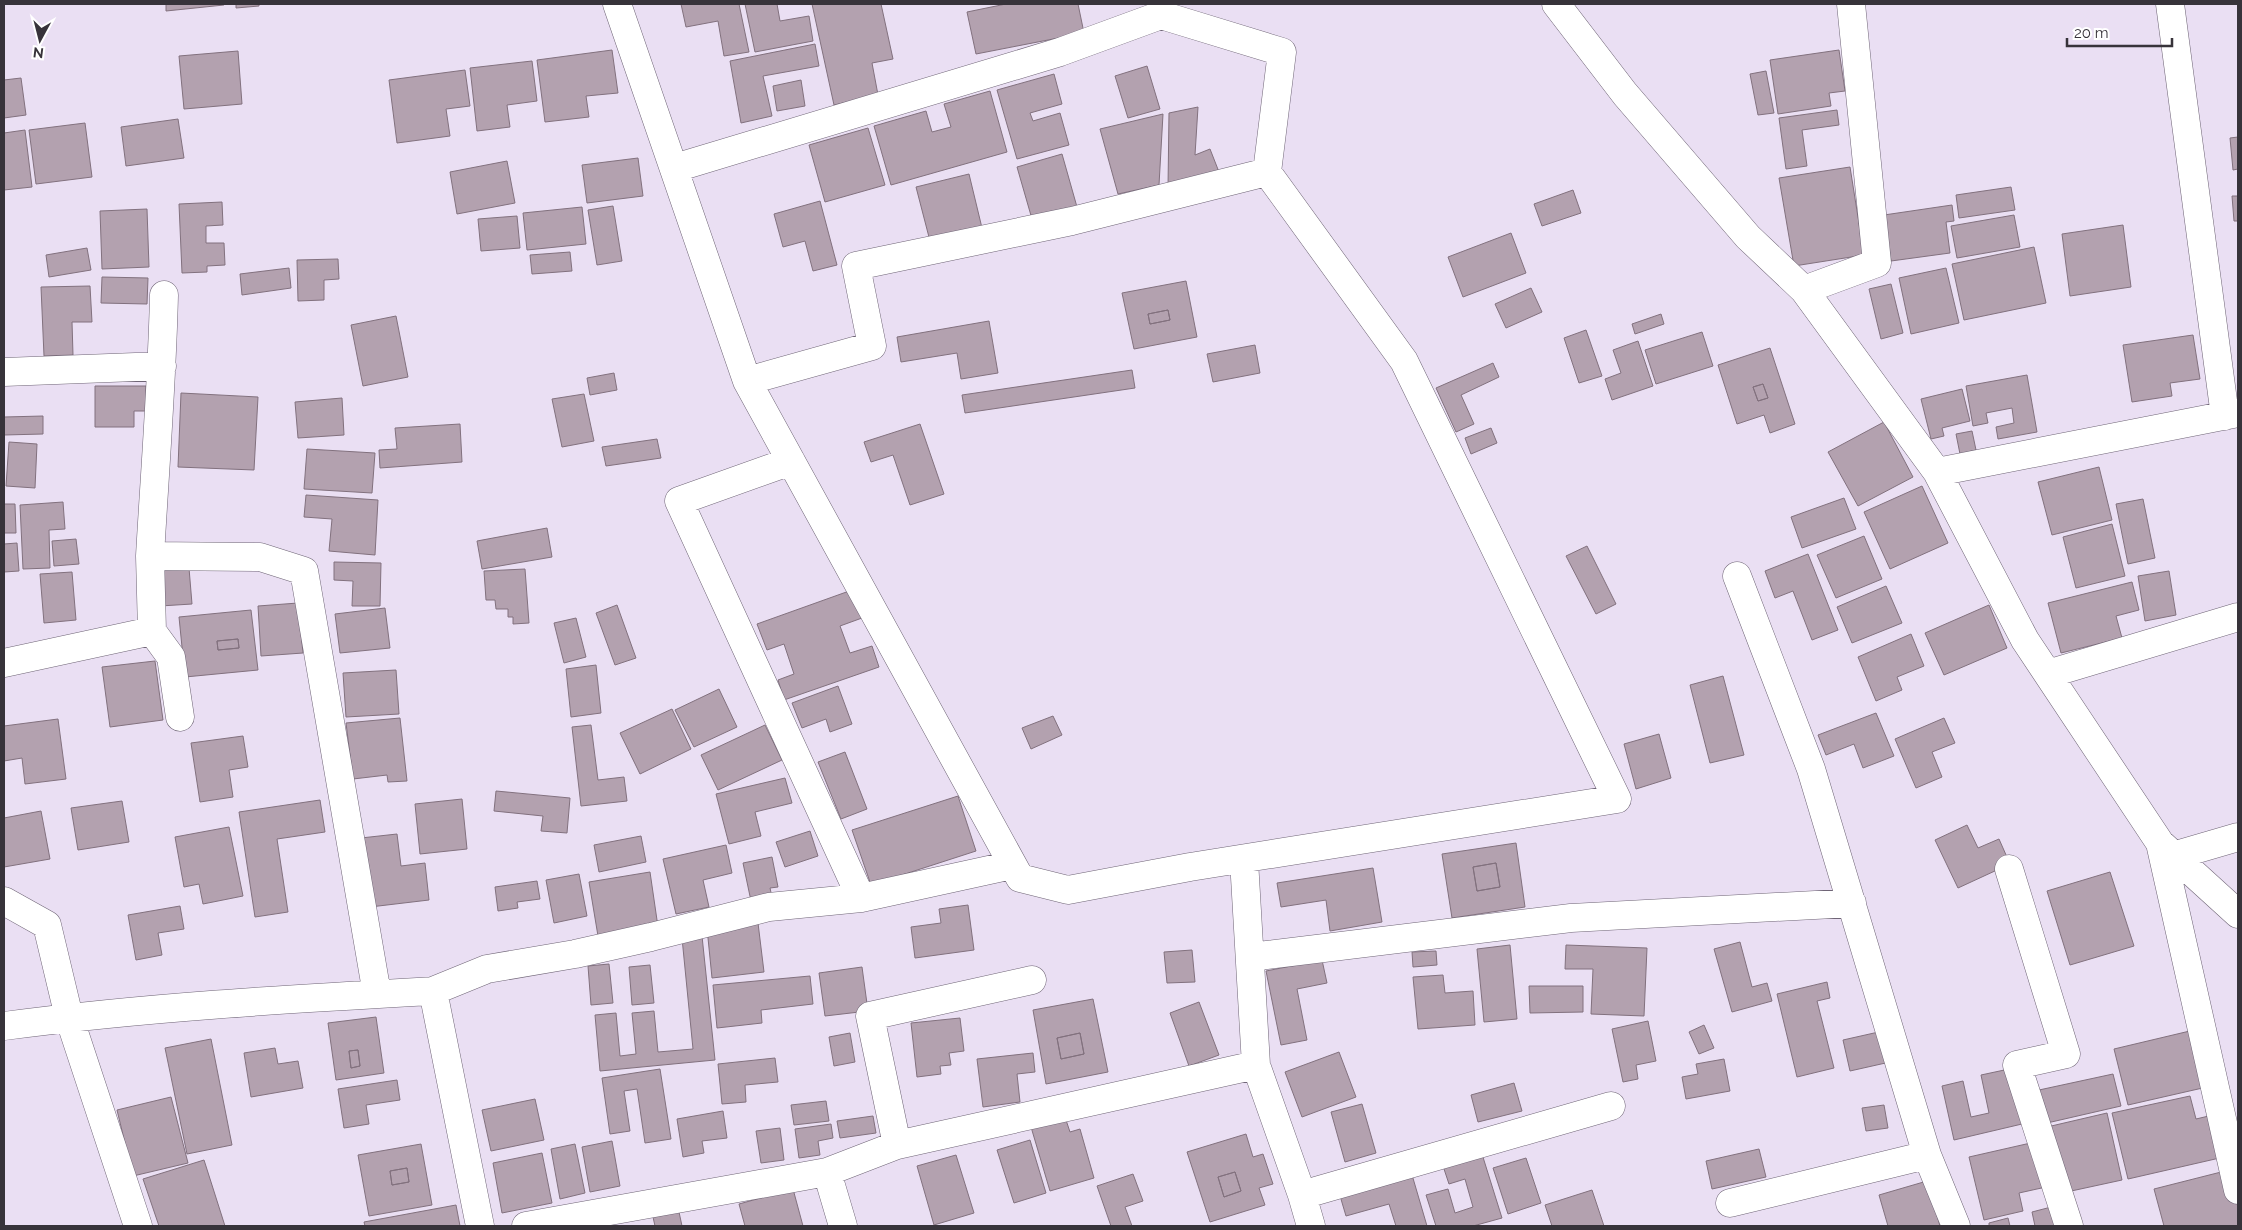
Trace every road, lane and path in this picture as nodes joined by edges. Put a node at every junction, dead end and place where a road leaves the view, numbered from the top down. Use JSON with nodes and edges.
{"nodes":[{"id":1,"x":1556,"y":4,"type":"edge"},
{"id":2,"x":1851,"y":4,"type":"edge"},
{"id":3,"x":2170,"y":4,"type":"edge"},
{"id":4,"x":624,"y":5,"type":"edge"},
{"id":5,"x":675,"y":168,"type":"junction"},
{"id":6,"x":1267,"y":172,"type":"junction"},
{"id":7,"x":1804,"y":290,"type":"junction"},
{"id":8,"x":164,"y":295,"type":"dead end"},
{"id":9,"x":162,"y":366,"type":"junction"},
{"id":10,"x":4,"y":372,"type":"edge"},
{"id":11,"x":747,"y":381,"type":"junction"},
{"id":12,"x":2231,"y":414,"type":"edge"},
{"id":13,"x":791,"y":461,"type":"junction"},
{"id":14,"x":1937,"y":472,"type":"junction"},
{"id":15,"x":150,"y":556,"type":"junction"},
{"id":16,"x":1737,"y":576,"type":"dead end"},
{"id":17,"x":2238,"y":617,"type":"edge"},
{"id":18,"x":152,"y":631,"type":"junction"},
{"id":19,"x":4,"y":663,"type":"edge"},
{"id":20,"x":2048,"y":674,"type":"junction"},
{"id":21,"x":180,"y":717,"type":"dead end"},
{"id":22,"x":2238,"y":837,"type":"edge"},
{"id":23,"x":2167,"y":849,"type":"junction"},
{"id":24,"x":1244,"y":860,"type":"junction"},
{"id":25,"x":1012,"y":865,"type":"junction"},
{"id":26,"x":2009,"y":869,"type":"dead end"},
{"id":27,"x":860,"y":898,"type":"junction"},
{"id":28,"x":4,"y":901,"type":"edge"},
{"id":29,"x":1852,"y":903,"type":"junction"},
{"id":30,"x":2238,"y":914,"type":"edge"},
{"id":31,"x":1250,"y":957,"type":"junction"},
{"id":32,"x":1032,"y":980,"type":"dead end"},
{"id":33,"x":433,"y":991,"type":"junction"},
{"id":34,"x":377,"y":994,"type":"junction"},
{"id":35,"x":69,"y":1017,"type":"junction"},
{"id":36,"x":4,"y":1026,"type":"edge"},
{"id":37,"x":1256,"y":1065,"type":"junction"},
{"id":38,"x":1611,"y":1106,"type":"dead end"},
{"id":39,"x":897,"y":1145,"type":"junction"},
{"id":40,"x":1928,"y":1155,"type":"junction"},
{"id":41,"x":827,"y":1172,"type":"junction"},
{"id":42,"x":2238,"y":1190,"type":"edge"},
{"id":43,"x":1302,"y":1195,"type":"junction"},
{"id":44,"x":1730,"y":1202,"type":"dead end"},
{"id":45,"x":138,"y":1226,"type":"edge"},
{"id":46,"x":480,"y":1226,"type":"edge"},
{"id":47,"x":526,"y":1226,"type":"edge"},
{"id":48,"x":843,"y":1226,"type":"edge"},
{"id":49,"x":1311,"y":1226,"type":"edge"},
{"id":50,"x":1956,"y":1226,"type":"edge"},
{"id":51,"x":2069,"y":1226,"type":"edge"}],
"edges":[{"from":1,"to":7,"type":"street"},
{"from":2,"to":7,"type":"street"},
{"from":3,"to":12,"type":"street"},
{"from":4,"to":5,"type":"street"},
{"from":5,"to":6,"type":"street"},
{"from":5,"to":11,"type":"street"},
{"from":6,"to":11,"type":"street"},
{"from":6,"to":24,"type":"street"},
{"from":7,"to":14,"type":"street"},
{"from":8,"to":9,"type":"street"},
{"from":9,"to":10,"type":"street"},
{"from":9,"to":15,"type":"street"},
{"from":11,"to":13,"type":"street"},
{"from":12,"to":14,"type":"street"},
{"from":13,"to":25,"type":"street"},
{"from":13,"to":27,"type":"street"},
{"from":14,"to":20,"type":"street"},
{"from":15,"to":18,"type":"street"},
{"from":15,"to":34,"type":"street"},
{"from":16,"to":29,"type":"street"},
{"from":17,"to":20,"type":"street"},
{"from":18,"to":19,"type":"street"},
{"from":18,"to":21,"type":"street"},
{"from":20,"to":23,"type":"street"},
{"from":22,"to":23,"type":"street"},
{"from":23,"to":30,"type":"street"},
{"from":23,"to":42,"type":"street"},
{"from":24,"to":25,"type":"street"},
{"from":24,"to":31,"type":"street"},
{"from":25,"to":27,"type":"street"},
{"from":26,"to":51,"type":"street"},
{"from":27,"to":33,"type":"street"},
{"from":28,"to":35,"type":"street"},
{"from":29,"to":31,"type":"street"},
{"from":29,"to":40,"type":"street"},
{"from":31,"to":37,"type":"street"},
{"from":32,"to":39,"type":"street"},
{"from":33,"to":34,"type":"street"},
{"from":33,"to":46,"type":"street"},
{"from":34,"to":35,"type":"street"},
{"from":35,"to":36,"type":"street"},
{"from":35,"to":45,"type":"street"},
{"from":37,"to":39,"type":"street"},
{"from":37,"to":43,"type":"street"},
{"from":38,"to":43,"type":"street"},
{"from":39,"to":41,"type":"street"},
{"from":40,"to":44,"type":"street"},
{"from":40,"to":50,"type":"street"},
{"from":41,"to":47,"type":"street"},
{"from":41,"to":48,"type":"street"},
{"from":43,"to":49,"type":"street"}]}
